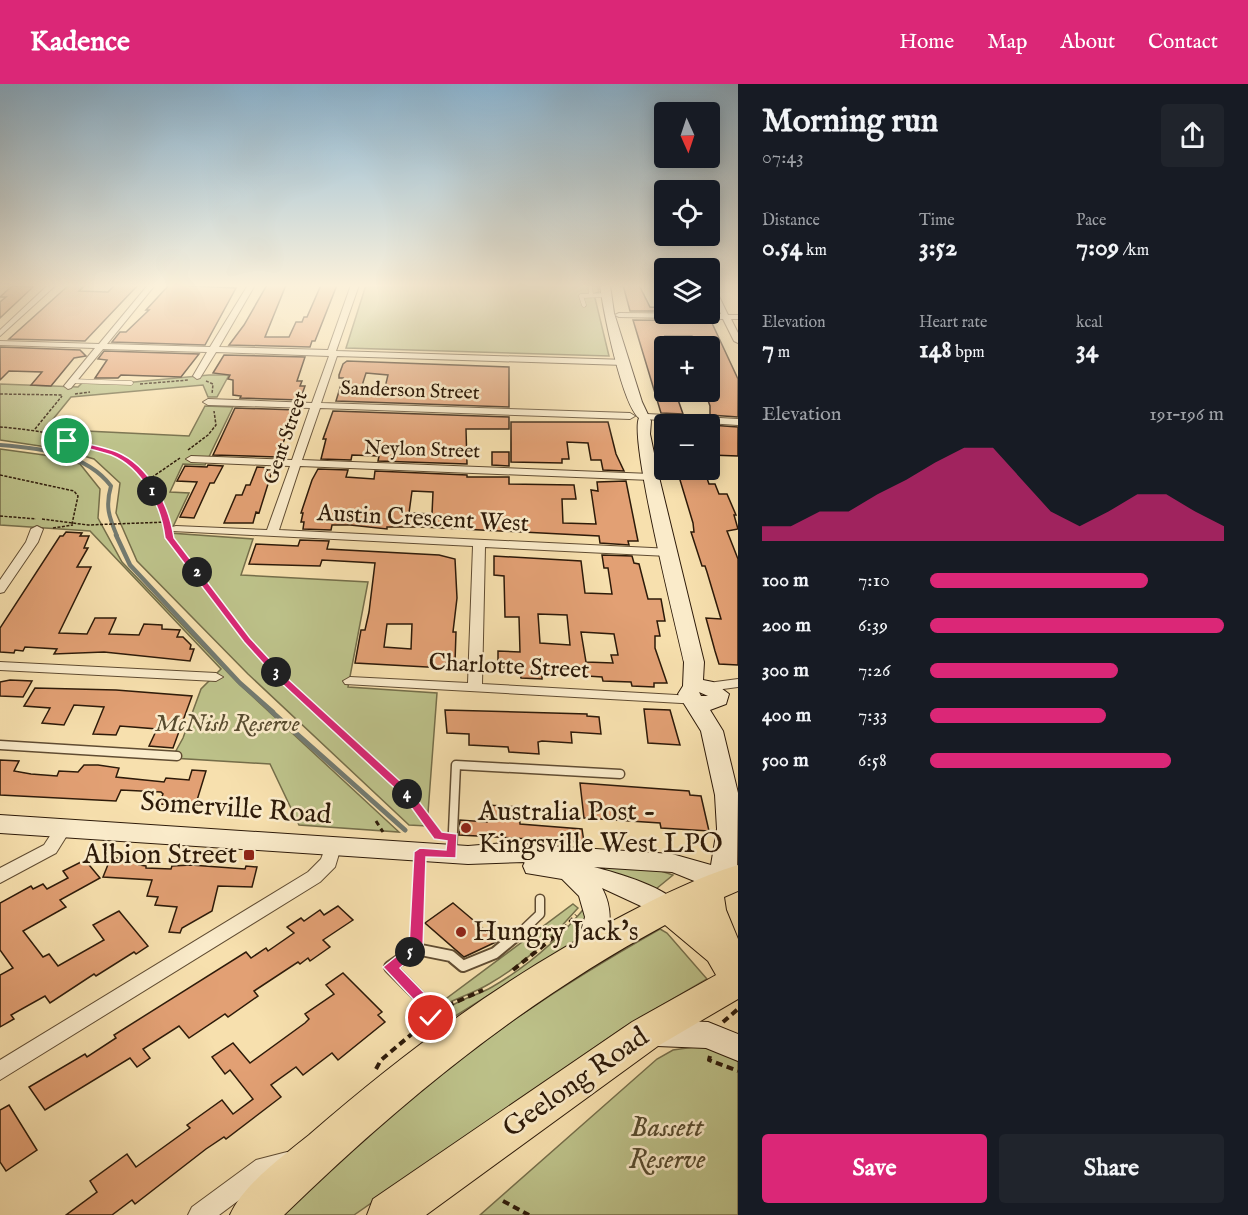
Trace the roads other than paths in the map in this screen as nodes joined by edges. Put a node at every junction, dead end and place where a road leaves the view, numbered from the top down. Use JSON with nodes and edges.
{"nodes":[{"id":1,"x":109,"y":338,"type":"edge"},
{"id":2,"x":221,"y":338,"type":"edge"},
{"id":3,"x":338,"y":338,"type":"edge"},
{"id":4,"x":619,"y":338,"type":"edge"},
{"id":5,"x":0,"y":343,"type":"edge"},
{"id":6,"x":102,"y":346,"type":"junction"},
{"id":7,"x":214,"y":350,"type":"junction"},
{"id":8,"x":333,"y":353,"type":"junction"},
{"id":9,"x":624,"y":362,"type":"junction"},
{"id":10,"x":197,"y":379,"type":"road end"},
{"id":11,"x":133,"y":384,"type":"road end"},
{"id":12,"x":71,"y":387,"type":"joint"},
{"id":13,"x":208,"y":402,"type":"road end"},
{"id":14,"x":316,"y":406,"type":"junction"},
{"id":15,"x":639,"y":418,"type":"junction"},
{"id":16,"x":738,"y":422,"type":"edge"},
{"id":17,"x":186,"y":456,"type":"road end"},
{"id":18,"x":297,"y":463,"type":"junction"},
{"id":19,"x":651,"y":477,"type":"junction"},
{"id":20,"x":172,"y":526,"type":"road end"},
{"id":21,"x":37,"y":529,"type":"dead end"},
{"id":22,"x":272,"y":534,"type":"junction"},
{"id":23,"x":479,"y":543,"type":"junction"},
{"id":24,"x":668,"y":552,"type":"junction"},
{"id":25,"x":0,"y":589,"type":"edge"},
{"id":26,"x":0,"y":666,"type":"edge"},
{"id":27,"x":216,"y":677,"type":"dead end"},
{"id":28,"x":350,"y":681,"type":"dead end"},
{"id":29,"x":738,"y":684,"type":"edge"},
{"id":30,"x":475,"y":688,"type":"junction"},
{"id":31,"x":703,"y":694,"type":"junction"},
{"id":32,"x":0,"y":746,"type":"edge"},
{"id":33,"x":177,"y":756,"type":"dead end"},
{"id":34,"x":620,"y":774,"type":"dead end"},
{"id":35,"x":731,"y":791,"type":"edge"},
{"id":36,"x":0,"y":825,"type":"edge"},
{"id":37,"x":63,"y":829,"type":"junction"},
{"id":38,"x":333,"y":847,"type":"junction"},
{"id":39,"x":457,"y":849,"type":"junction"},
{"id":40,"x":420,"y":852,"type":"junction"},
{"id":41,"x":569,"y":871,"type":"junction"},
{"id":42,"x":0,"y":876,"type":"edge"},
{"id":43,"x":727,"y":886,"type":"edge"},
{"id":44,"x":540,"y":900,"type":"dead end"},
{"id":45,"x":669,"y":909,"type":"junction"},
{"id":46,"x":416,"y":948,"type":"junction"},
{"id":47,"x":590,"y":952,"type":"junction"},
{"id":48,"x":735,"y":974,"type":"edge"},
{"id":49,"x":447,"y":1025,"type":"junction"},
{"id":50,"x":645,"y":1034,"type":"junction"},
{"id":51,"x":728,"y":1039,"type":"edge"},
{"id":52,"x":0,"y":1071,"type":"edge"},
{"id":53,"x":312,"y":1157,"type":"junction"},
{"id":54,"x":405,"y":1208,"type":"edge"},
{"id":55,"x":200,"y":1215,"type":"edge"},
{"id":56,"x":252,"y":1215,"type":"edge"}],
"edges":[{"from":1,"to":6,"type":"street"},
{"from":2,"to":7,"type":"street"},
{"from":3,"to":8,"type":"street","name":"Gent Street"},
{"from":4,"to":9,"type":"street"},
{"from":5,"to":6,"type":"street"},
{"from":6,"to":7,"type":"street"},
{"from":6,"to":12,"type":"street"},
{"from":7,"to":8,"type":"street"},
{"from":7,"to":10,"type":"street"},
{"from":8,"to":9,"type":"street"},
{"from":8,"to":14,"type":"street","name":"Gent Street"},
{"from":9,"to":15,"type":"street"},
{"from":11,"to":12,"type":"lane"},
{"from":13,"to":14,"type":"street","name":"Sanderson Street"},
{"from":14,"to":15,"type":"street","name":"Sanderson Street"},
{"from":14,"to":18,"type":"street","name":"Gent Street"},
{"from":15,"to":16,"type":"street","name":"Sanderson Street"},
{"from":15,"to":19,"type":"street"},
{"from":17,"to":18,"type":"street","name":"Neylon Street"},
{"from":18,"to":19,"type":"street","name":"Neylon Street"},
{"from":18,"to":22,"type":"street","name":"Gent Street"},
{"from":19,"to":24,"type":"street"},
{"from":20,"to":22,"type":"street","name":"Austin Crescent West"},
{"from":21,"to":25,"type":"street"},
{"from":22,"to":23,"type":"street","name":"Austin Crescent West"},
{"from":23,"to":24,"type":"street","name":"Austin Crescent West"},
{"from":23,"to":30,"type":"street"},
{"from":24,"to":31,"type":"street"},
{"from":26,"to":27,"type":"street"},
{"from":28,"to":30,"type":"street","name":"Charlotte Street"},
{"from":29,"to":31,"type":"street"},
{"from":30,"to":31,"type":"street","name":"Charlotte Street"},
{"from":31,"to":35,"type":"street"},
{"from":32,"to":33,"type":"lane"},
{"from":34,"to":39,"type":"lane"},
{"from":35,"to":43,"type":"street"},
{"from":36,"to":37,"type":"street","name":"Somerville Road"},
{"from":37,"to":38,"type":"street","name":"Somerville Road"},
{"from":37,"to":42,"type":"street"},
{"from":38,"to":40,"type":"street","name":"Somerville Road"},
{"from":38,"to":52,"type":"street"},
{"from":39,"to":40,"type":"street","name":"Somerville Road"},
{"from":39,"to":41,"type":"street","name":"Somerville Road"},
{"from":39,"to":43,"type":"street","name":"Somerville Road"},
{"from":40,"to":46,"type":"lane"},
{"from":41,"to":45,"type":"street","name":"Somerville Road"},
{"from":41,"to":47,"type":"street"},
{"from":43,"to":45,"type":"highway"},
{"from":43,"to":48,"type":"highway"},
{"from":44,"to":46,"type":"lane"},
{"from":45,"to":47,"type":"highway"},
{"from":45,"to":48,"type":"highway"},
{"from":46,"to":49,"type":"lane"},
{"from":47,"to":49,"type":"highway"},
{"from":48,"to":50,"type":"highway","name":"Geelong Road"},
{"from":49,"to":53,"type":"highway"},
{"from":50,"to":51,"type":"street"},
{"from":50,"to":54,"type":"highway","name":"Geelong Road"},
{"from":53,"to":55,"type":"street"},
{"from":53,"to":56,"type":"highway"}]}
